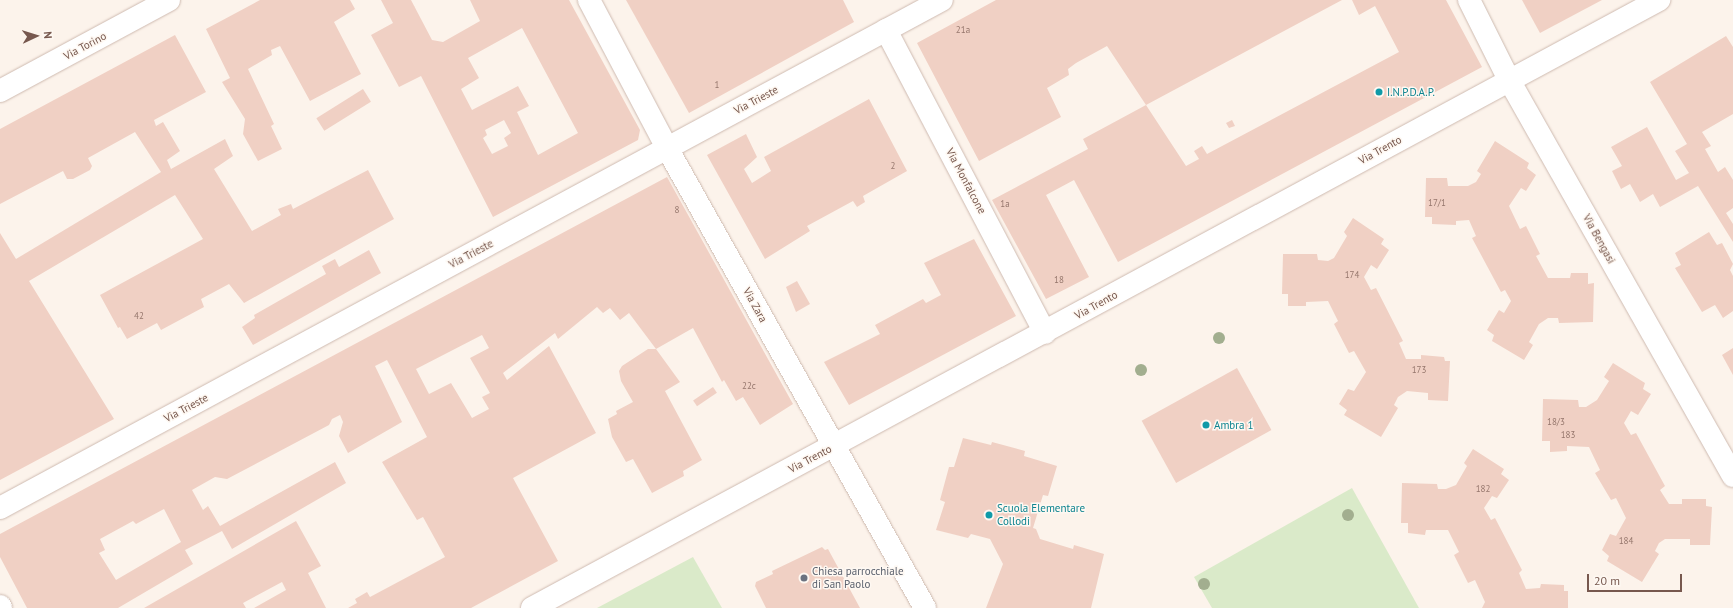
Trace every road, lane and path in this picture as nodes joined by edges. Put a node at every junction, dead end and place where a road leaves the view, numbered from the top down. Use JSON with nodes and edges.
{"nodes":[{"id":1,"x":169,"y":0,"type":"edge"},
{"id":2,"x":589,"y":0,"type":"edge"},
{"id":3,"x":942,"y":0,"type":"edge"},
{"id":4,"x":1468,"y":0,"type":"edge"},
{"id":5,"x":1659,"y":0,"type":"edge"},
{"id":6,"x":886,"y":30,"type":"junction"},
{"id":7,"x":1510,"y":80,"type":"junction"},
{"id":8,"x":0,"y":91,"type":"edge"},
{"id":9,"x":667,"y":148,"type":"junction"},
{"id":10,"x":1045,"y":333,"type":"junction"},
{"id":11,"x":833,"y":446,"type":"junction"},
{"id":12,"x":1733,"y":476,"type":"edge"},
{"id":13,"x":0,"y":508,"type":"edge"},
{"id":14,"x":532,"y":608,"type":"edge"},
{"id":15,"x":925,"y":608,"type":"edge"}],
"edges":[{"from":1,"to":8,"type":"street","name":"Via Torino"},
{"from":2,"to":9,"type":"street","name":"Via Zara"},
{"from":3,"to":6,"type":"street","name":"Via Trieste"},
{"from":4,"to":7,"type":"street","name":"Via Bengasi"},
{"from":5,"to":7,"type":"street","name":"Via Trento"},
{"from":6,"to":9,"type":"street","name":"Via Trieste"},
{"from":6,"to":10,"type":"street","name":"Via Monfalcone"},
{"from":7,"to":10,"type":"street","name":"Via Trento"},
{"from":7,"to":12,"type":"street","name":"Via Bengasi"},
{"from":9,"to":11,"type":"street","name":"Via Zara"},
{"from":9,"to":13,"type":"street","name":"Via Trieste"},
{"from":10,"to":11,"type":"street","name":"Via Trento"},
{"from":11,"to":14,"type":"street","name":"Via Trento"},
{"from":11,"to":15,"type":"street","name":"Via Zara"}]}
